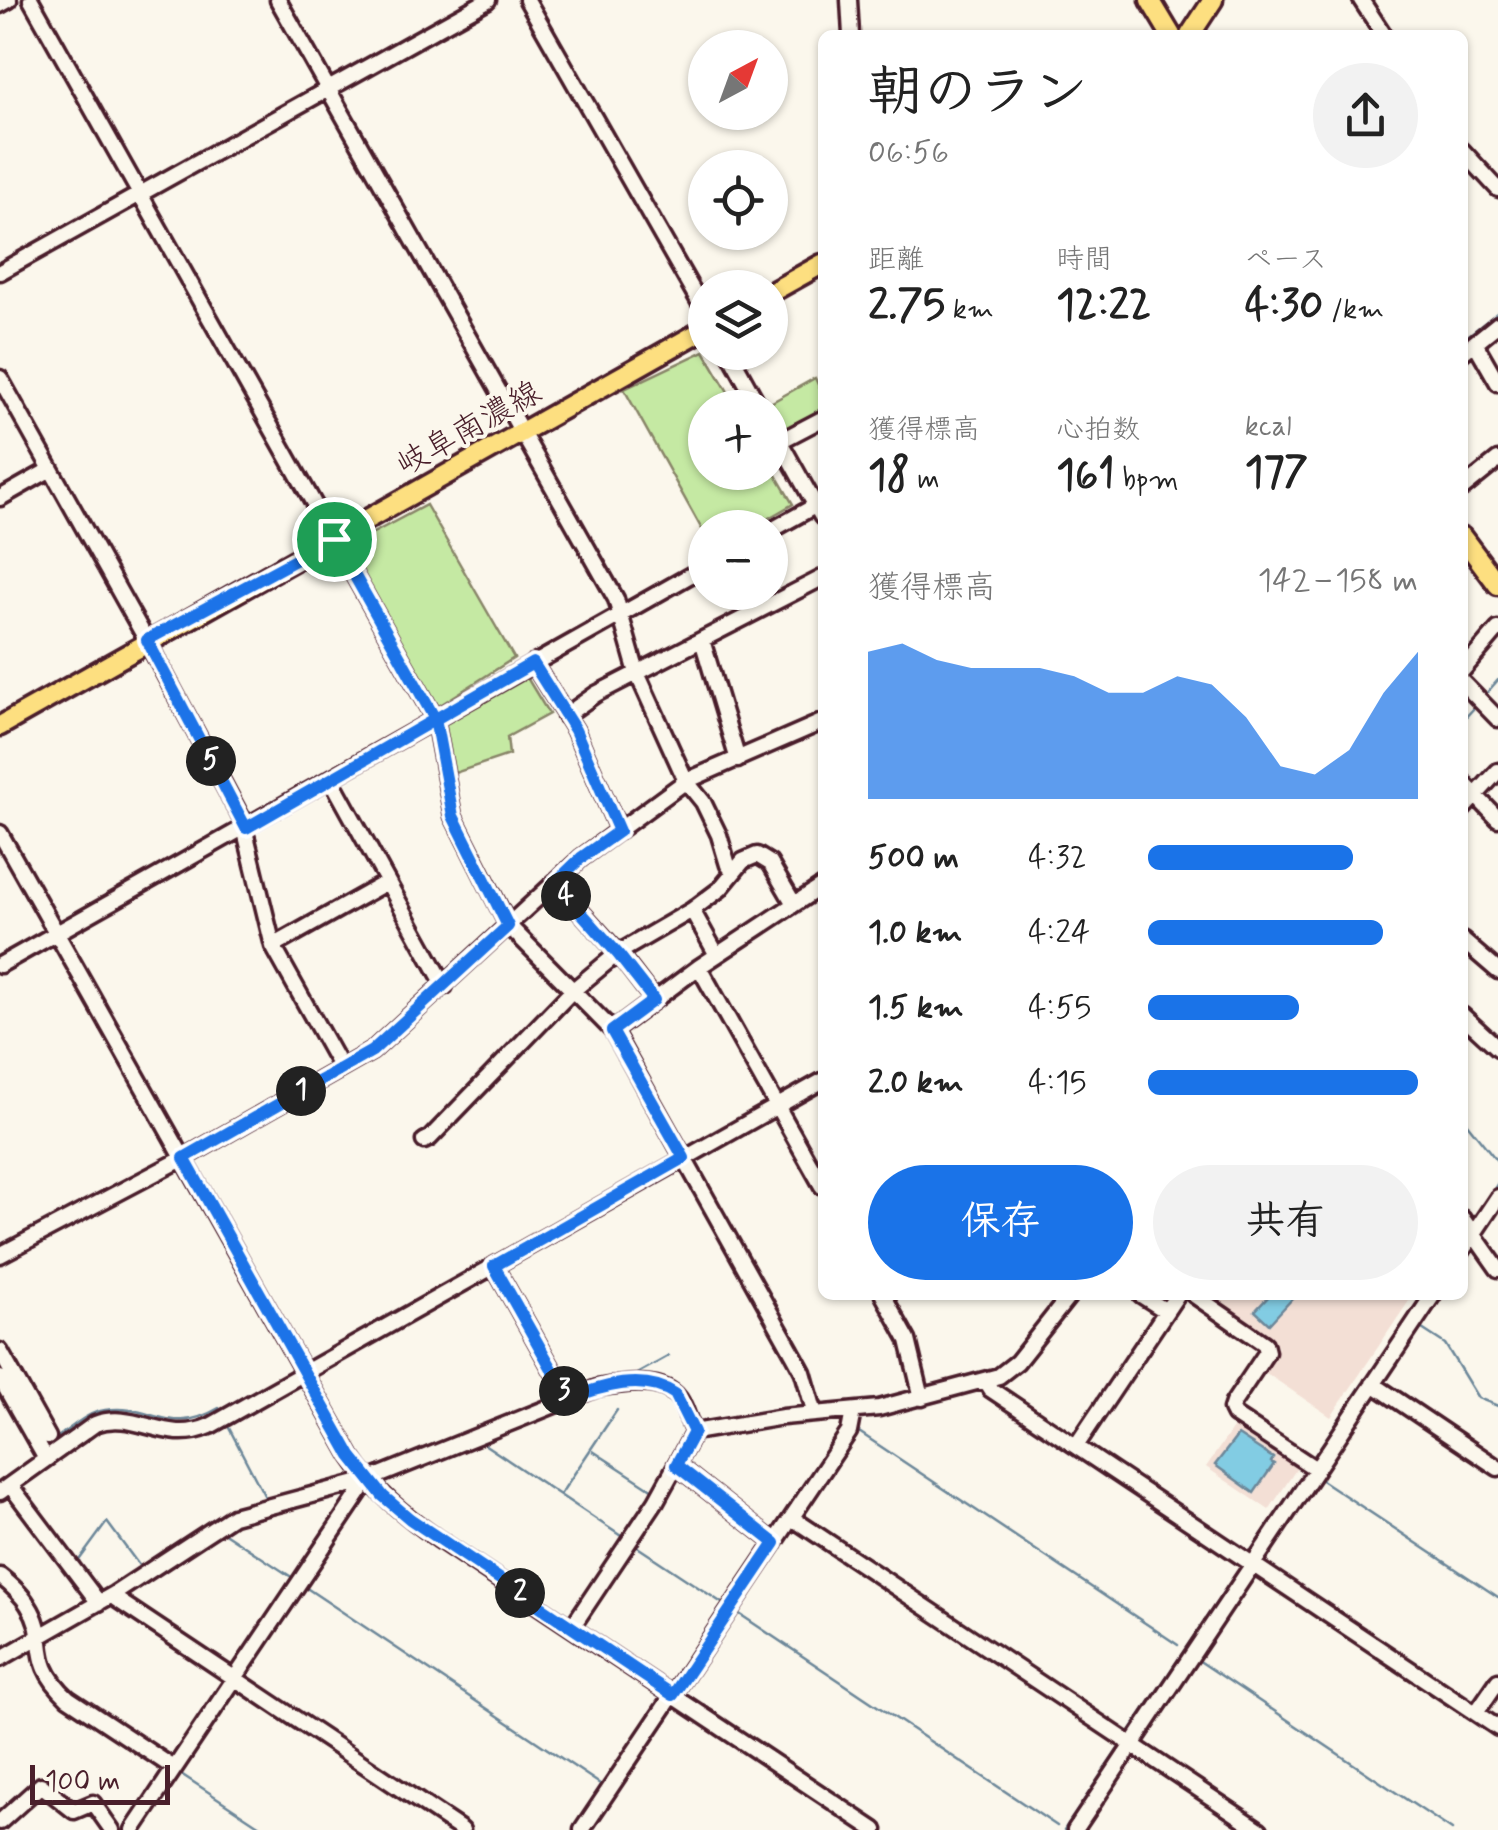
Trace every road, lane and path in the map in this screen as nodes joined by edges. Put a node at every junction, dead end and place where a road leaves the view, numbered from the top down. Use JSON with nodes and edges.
{"nodes":[{"id":1,"x":9,"y":0,"type":"edge"},
{"id":2,"x":31,"y":0,"type":"edge"},
{"id":3,"x":278,"y":0,"type":"edge"},
{"id":4,"x":488,"y":0,"type":"edge"},
{"id":5,"x":527,"y":0,"type":"edge"},
{"id":6,"x":849,"y":0,"type":"edge"},
{"id":7,"x":1150,"y":0,"type":"edge"},
{"id":8,"x":1213,"y":0,"type":"edge"},
{"id":9,"x":1360,"y":0,"type":"edge"},
{"id":10,"x":0,"y":5,"type":"edge"},
{"id":11,"x":851,"y":30,"type":"edge"},
{"id":12,"x":1167,"y":30,"type":"edge"},
{"id":13,"x":1193,"y":30,"type":"edge"},
{"id":14,"x":1381,"y":30,"type":"edge"},
{"id":15,"x":328,"y":90,"type":"junction"},
{"id":16,"x":1468,"y":156,"type":"edge"},
{"id":17,"x":1498,"y":189,"type":"edge"},
{"id":18,"x":140,"y":194,"type":"junction"},
{"id":19,"x":818,"y":266,"type":"edge"},
{"id":20,"x":0,"y":272,"type":"edge"},
{"id":21,"x":688,"y":282,"type":"edge"},
{"id":22,"x":788,"y":283,"type":"edge"},
{"id":23,"x":1498,"y":324,"type":"edge"},
{"id":24,"x":688,"y":339,"type":"edge"},
{"id":25,"x":1475,"y":342,"type":"junction"},
{"id":26,"x":1468,"y":348,"type":"edge"},
{"id":27,"x":0,"y":378,"type":"edge"},
{"id":28,"x":1498,"y":383,"type":"edge"},
{"id":29,"x":818,"y":422,"type":"edge"},
{"id":30,"x":522,"y":433,"type":"junction"},
{"id":31,"x":788,"y":437,"type":"edge"},
{"id":32,"x":788,"y":454,"type":"edge"},
{"id":33,"x":1498,"y":460,"type":"edge"},
{"id":34,"x":51,"y":469,"type":"junction"},
{"id":35,"x":1468,"y":484,"type":"edge"},
{"id":36,"x":0,"y":498,"type":"edge"},
{"id":37,"x":818,"y":505,"type":"edge"},
{"id":38,"x":818,"y":509,"type":"edge"},
{"id":39,"x":788,"y":522,"type":"edge"},
{"id":40,"x":334,"y":539,"type":"junction"},
{"id":41,"x":1468,"y":545,"type":"edge"},
{"id":42,"x":688,"y":577,"type":"edge"},
{"id":43,"x":818,"y":580,"type":"edge"},
{"id":44,"x":1498,"y":585,"type":"edge"},
{"id":45,"x":622,"y":614,"type":"junction"},
{"id":46,"x":1498,"y":629,"type":"edge"},
{"id":47,"x":147,"y":640,"type":"junction"},
{"id":48,"x":702,"y":640,"type":"junction"},
{"id":49,"x":533,"y":663,"type":"junction"},
{"id":50,"x":1468,"y":665,"type":"edge"},
{"id":51,"x":637,"y":673,"type":"junction"},
{"id":52,"x":1468,"y":688,"type":"edge"},
{"id":53,"x":566,"y":716,"type":"junction"},
{"id":54,"x":435,"y":719,"type":"junction"},
{"id":55,"x":1498,"y":720,"type":"edge"},
{"id":56,"x":818,"y":724,"type":"edge"},
{"id":57,"x":0,"y":726,"type":"edge"},
{"id":58,"x":738,"y":760,"type":"junction"},
{"id":59,"x":1498,"y":772,"type":"edge"},
{"id":60,"x":331,"y":779,"type":"junction"},
{"id":61,"x":686,"y":781,"type":"junction"},
{"id":62,"x":1468,"y":787,"type":"edge"},
{"id":63,"x":1476,"y":794,"type":"junction"},
{"id":64,"x":1468,"y":803,"type":"edge"},
{"id":65,"x":1498,"y":818,"type":"edge"},
{"id":66,"x":246,"y":828,"type":"junction"},
{"id":67,"x":619,"y":831,"type":"junction"},
{"id":68,"x":0,"y":832,"type":"edge"},
{"id":69,"x":732,"y":870,"type":"junction"},
{"id":70,"x":387,"y":882,"type":"junction"},
{"id":71,"x":555,"y":883,"type":"junction"},
{"id":72,"x":818,"y":889,"type":"edge"},
{"id":73,"x":794,"y":904,"type":"junction"},
{"id":74,"x":692,"y":910,"type":"junction"},
{"id":75,"x":508,"y":926,"type":"junction"},
{"id":76,"x":57,"y":933,"type":"junction"},
{"id":77,"x":1468,"y":945,"type":"edge"},
{"id":78,"x":274,"y":946,"type":"junction"},
{"id":79,"x":618,"y":954,"type":"junction"},
{"id":80,"x":718,"y":955,"type":"junction"},
{"id":81,"x":0,"y":966,"type":"edge"},
{"id":82,"x":699,"y":967,"type":"junction"},
{"id":83,"x":1498,"y":971,"type":"edge"},
{"id":84,"x":444,"y":986,"type":"junction"},
{"id":85,"x":572,"y":992,"type":"junction"},
{"id":86,"x":654,"y":1000,"type":"junction"},
{"id":87,"x":1468,"y":1021,"type":"edge"},
{"id":88,"x":612,"y":1031,"type":"junction"},
{"id":89,"x":1498,"y":1048,"type":"edge"},
{"id":90,"x":340,"y":1068,"type":"junction"},
{"id":91,"x":818,"y":1083,"type":"edge"},
{"id":92,"x":778,"y":1106,"type":"junction"},
{"id":93,"x":424,"y":1141,"type":"dead end"},
{"id":94,"x":184,"y":1158,"type":"junction"},
{"id":95,"x":684,"y":1158,"type":"junction"},
{"id":96,"x":818,"y":1179,"type":"edge"},
{"id":97,"x":1498,"y":1197,"type":"edge"},
{"id":98,"x":1468,"y":1226,"type":"edge"},
{"id":99,"x":1474,"y":1234,"type":"junction"},
{"id":100,"x":1468,"y":1242,"type":"edge"},
{"id":101,"x":0,"y":1255,"type":"edge"},
{"id":102,"x":494,"y":1266,"type":"junction"},
{"id":103,"x":1498,"y":1268,"type":"edge"},
{"id":104,"x":886,"y":1300,"type":"edge"},
{"id":105,"x":1066,"y":1300,"type":"edge"},
{"id":106,"x":1149,"y":1300,"type":"edge"},
{"id":107,"x":1174,"y":1300,"type":"edge"},
{"id":108,"x":1201,"y":1300,"type":"edge"},
{"id":109,"x":1430,"y":1300,"type":"edge"},
{"id":110,"x":1166,"y":1311,"type":"junction"},
{"id":111,"x":0,"y":1351,"type":"edge"},
{"id":112,"x":304,"y":1373,"type":"junction"},
{"id":113,"x":0,"y":1378,"type":"edge"},
{"id":114,"x":985,"y":1381,"type":"junction"},
{"id":115,"x":1374,"y":1384,"type":"junction"},
{"id":116,"x":922,"y":1398,"type":"junction"},
{"id":117,"x":569,"y":1399,"type":"junction"},
{"id":118,"x":853,"y":1411,"type":"junction"},
{"id":119,"x":814,"y":1414,"type":"junction"},
{"id":120,"x":33,"y":1422,"type":"junction"},
{"id":121,"x":694,"y":1432,"type":"junction"},
{"id":122,"x":48,"y":1437,"type":"dead end"},
{"id":123,"x":1076,"y":1446,"type":"junction"},
{"id":124,"x":46,"y":1459,"type":"junction"},
{"id":125,"x":676,"y":1465,"type":"junction"},
{"id":126,"x":1498,"y":1468,"type":"edge"},
{"id":127,"x":1316,"y":1469,"type":"junction"},
{"id":128,"x":368,"y":1480,"type":"junction"},
{"id":129,"x":5,"y":1489,"type":"edge"},
{"id":130,"x":792,"y":1518,"type":"junction"},
{"id":131,"x":775,"y":1543,"type":"junction"},
{"id":132,"x":1253,"y":1564,"type":"junction"},
{"id":133,"x":0,"y":1576,"type":"edge"},
{"id":134,"x":114,"y":1594,"type":"junction"},
{"id":135,"x":99,"y":1602,"type":"junction"},
{"id":136,"x":572,"y":1627,"type":"junction"},
{"id":137,"x":38,"y":1638,"type":"junction"},
{"id":138,"x":0,"y":1660,"type":"edge"},
{"id":139,"x":234,"y":1678,"type":"junction"},
{"id":140,"x":1498,"y":1681,"type":"edge"},
{"id":141,"x":673,"y":1695,"type":"junction"},
{"id":142,"x":1476,"y":1714,"type":"junction"},
{"id":143,"x":1498,"y":1728,"type":"edge"},
{"id":144,"x":1127,"y":1741,"type":"junction"},
{"id":145,"x":174,"y":1768,"type":"junction"},
{"id":146,"x":1,"y":1818,"type":"edge"},
{"id":147,"x":112,"y":1830,"type":"edge"},
{"id":148,"x":132,"y":1830,"type":"edge"},
{"id":149,"x":462,"y":1830,"type":"edge"},
{"id":150,"x":582,"y":1830,"type":"edge"},
{"id":151,"x":875,"y":1830,"type":"edge"},
{"id":152,"x":1075,"y":1830,"type":"edge"},
{"id":153,"x":1260,"y":1830,"type":"edge"}],
"edges":[{"from":1,"to":10,"type":"street"},
{"from":2,"to":18,"type":"street"},
{"from":3,"to":15,"type":"street"},
{"from":4,"to":15,"type":"street"},
{"from":5,"to":21,"type":"street"},
{"from":6,"to":11,"type":"street"},
{"from":7,"to":12,"type":"main road"},
{"from":8,"to":13,"type":"main road"},
{"from":9,"to":14,"type":"street"},
{"from":15,"to":18,"type":"street"},
{"from":15,"to":30,"type":"street"},
{"from":16,"to":17,"type":"street"},
{"from":18,"to":20,"type":"street"},
{"from":18,"to":40,"type":"street"},
{"from":19,"to":22,"type":"main road"},
{"from":23,"to":25,"type":"street"},
{"from":24,"to":30,"type":"main road","name":"岐阜南濃線"},
{"from":25,"to":26,"type":"street"},
{"from":25,"to":28,"type":"street"},
{"from":27,"to":34,"type":"street"},
{"from":29,"to":31,"type":"street"},
{"from":30,"to":40,"type":"main road","name":"岐阜南濃線"},
{"from":30,"to":45,"type":"street"},
{"from":32,"to":37,"type":"street"},
{"from":33,"to":35,"type":"street"},
{"from":34,"to":36,"type":"street"},
{"from":34,"to":47,"type":"street"},
{"from":38,"to":39,"type":"street"},
{"from":40,"to":47,"type":"main road","name":"岐阜南濃線"},
{"from":40,"to":54,"type":"street"},
{"from":41,"to":44,"type":"main road"},
{"from":42,"to":45,"type":"street"},
{"from":43,"to":48,"type":"street"},
{"from":45,"to":49,"type":"street"},
{"from":45,"to":51,"type":"street"},
{"from":46,"to":50,"type":"street"},
{"from":47,"to":57,"type":"main road","name":"岐阜南濃線"},
{"from":47,"to":66,"type":"street"},
{"from":48,"to":51,"type":"street"},
{"from":48,"to":58,"type":"street"},
{"from":49,"to":53,"type":"street"},
{"from":49,"to":54,"type":"street"},
{"from":51,"to":53,"type":"street"},
{"from":51,"to":61,"type":"street"},
{"from":52,"to":55,"type":"street"},
{"from":53,"to":67,"type":"street"},
{"from":54,"to":60,"type":"street"},
{"from":54,"to":75,"type":"street"},
{"from":56,"to":58,"type":"street"},
{"from":58,"to":61,"type":"street"},
{"from":59,"to":63,"type":"street"},
{"from":60,"to":66,"type":"street"},
{"from":60,"to":70,"type":"street"},
{"from":61,"to":67,"type":"street"},
{"from":61,"to":69,"type":"street"},
{"from":62,"to":63,"type":"street"},
{"from":63,"to":64,"type":"street"},
{"from":63,"to":65,"type":"street"},
{"from":66,"to":76,"type":"street"},
{"from":66,"to":78,"type":"street"},
{"from":67,"to":71,"type":"street"},
{"from":68,"to":76,"type":"street"},
{"from":69,"to":73,"type":"street"},
{"from":69,"to":74,"type":"street"},
{"from":70,"to":78,"type":"street"},
{"from":70,"to":84,"type":"street"},
{"from":71,"to":75,"type":"street"},
{"from":71,"to":79,"type":"street"},
{"from":72,"to":73,"type":"street"},
{"from":73,"to":80,"type":"street"},
{"from":74,"to":79,"type":"street"},
{"from":74,"to":80,"type":"street"},
{"from":75,"to":84,"type":"street"},
{"from":75,"to":85,"type":"street"},
{"from":76,"to":81,"type":"street"},
{"from":76,"to":94,"type":"street"},
{"from":77,"to":83,"type":"street"},
{"from":78,"to":90,"type":"street"},
{"from":79,"to":85,"type":"street"},
{"from":79,"to":86,"type":"street"},
{"from":80,"to":82,"type":"street"},
{"from":82,"to":86,"type":"street"},
{"from":82,"to":92,"type":"street"},
{"from":84,"to":90,"type":"street"},
{"from":85,"to":88,"type":"street"},
{"from":85,"to":93,"type":"street"},
{"from":86,"to":88,"type":"street"},
{"from":87,"to":89,"type":"street"},
{"from":88,"to":95,"type":"street"},
{"from":90,"to":94,"type":"street"},
{"from":91,"to":92,"type":"street"},
{"from":92,"to":95,"type":"street"},
{"from":92,"to":96,"type":"street"},
{"from":94,"to":101,"type":"street"},
{"from":94,"to":112,"type":"street"},
{"from":95,"to":102,"type":"street"},
{"from":95,"to":119,"type":"street"},
{"from":97,"to":99,"type":"street"},
{"from":98,"to":99,"type":"street"},
{"from":99,"to":100,"type":"street"},
{"from":99,"to":103,"type":"street"},
{"from":102,"to":112,"type":"street"},
{"from":102,"to":117,"type":"street"},
{"from":104,"to":116,"type":"street"},
{"from":105,"to":114,"type":"street"},
{"from":106,"to":110,"type":"street"},
{"from":107,"to":110,"type":"street"},
{"from":108,"to":127,"type":"street"},
{"from":109,"to":115,"type":"street"},
{"from":110,"to":123,"type":"street"},
{"from":111,"to":120,"type":"street"},
{"from":112,"to":124,"type":"street"},
{"from":112,"to":128,"type":"street"},
{"from":113,"to":120,"type":"street"},
{"from":114,"to":116,"type":"street"},
{"from":114,"to":123,"type":"street"},
{"from":115,"to":126,"type":"street"},
{"from":115,"to":127,"type":"street"},
{"from":116,"to":118,"type":"street"},
{"from":117,"to":121,"type":"street"},
{"from":117,"to":128,"type":"street"},
{"from":118,"to":119,"type":"street"},
{"from":118,"to":130,"type":"street"},
{"from":119,"to":121,"type":"street"},
{"from":120,"to":122,"type":"street"},
{"from":120,"to":124,"type":"street"},
{"from":121,"to":125,"type":"street"},
{"from":123,"to":132,"type":"street"},
{"from":124,"to":129,"type":"street"},
{"from":125,"to":131,"type":"street"},
{"from":125,"to":136,"type":"street"},
{"from":127,"to":132,"type":"street"},
{"from":128,"to":134,"type":"street"},
{"from":128,"to":136,"type":"street"},
{"from":128,"to":139,"type":"street"},
{"from":129,"to":135,"type":"street"},
{"from":130,"to":131,"type":"street"},
{"from":130,"to":144,"type":"street"},
{"from":131,"to":141,"type":"street"},
{"from":132,"to":142,"type":"street"},
{"from":132,"to":144,"type":"street"},
{"from":133,"to":137,"type":"street"},
{"from":134,"to":135,"type":"street"},
{"from":134,"to":139,"type":"street"},
{"from":135,"to":137,"type":"street"},
{"from":136,"to":141,"type":"street"},
{"from":137,"to":138,"type":"street"},
{"from":137,"to":145,"type":"street"},
{"from":139,"to":145,"type":"street"},
{"from":139,"to":149,"type":"street"},
{"from":140,"to":142,"type":"street"},
{"from":141,"to":150,"type":"street"},
{"from":141,"to":151,"type":"street"},
{"from":142,"to":143,"type":"street"},
{"from":144,"to":152,"type":"street"},
{"from":144,"to":153,"type":"street"},
{"from":145,"to":148,"type":"street"},
{"from":146,"to":147,"type":"street"}]}
